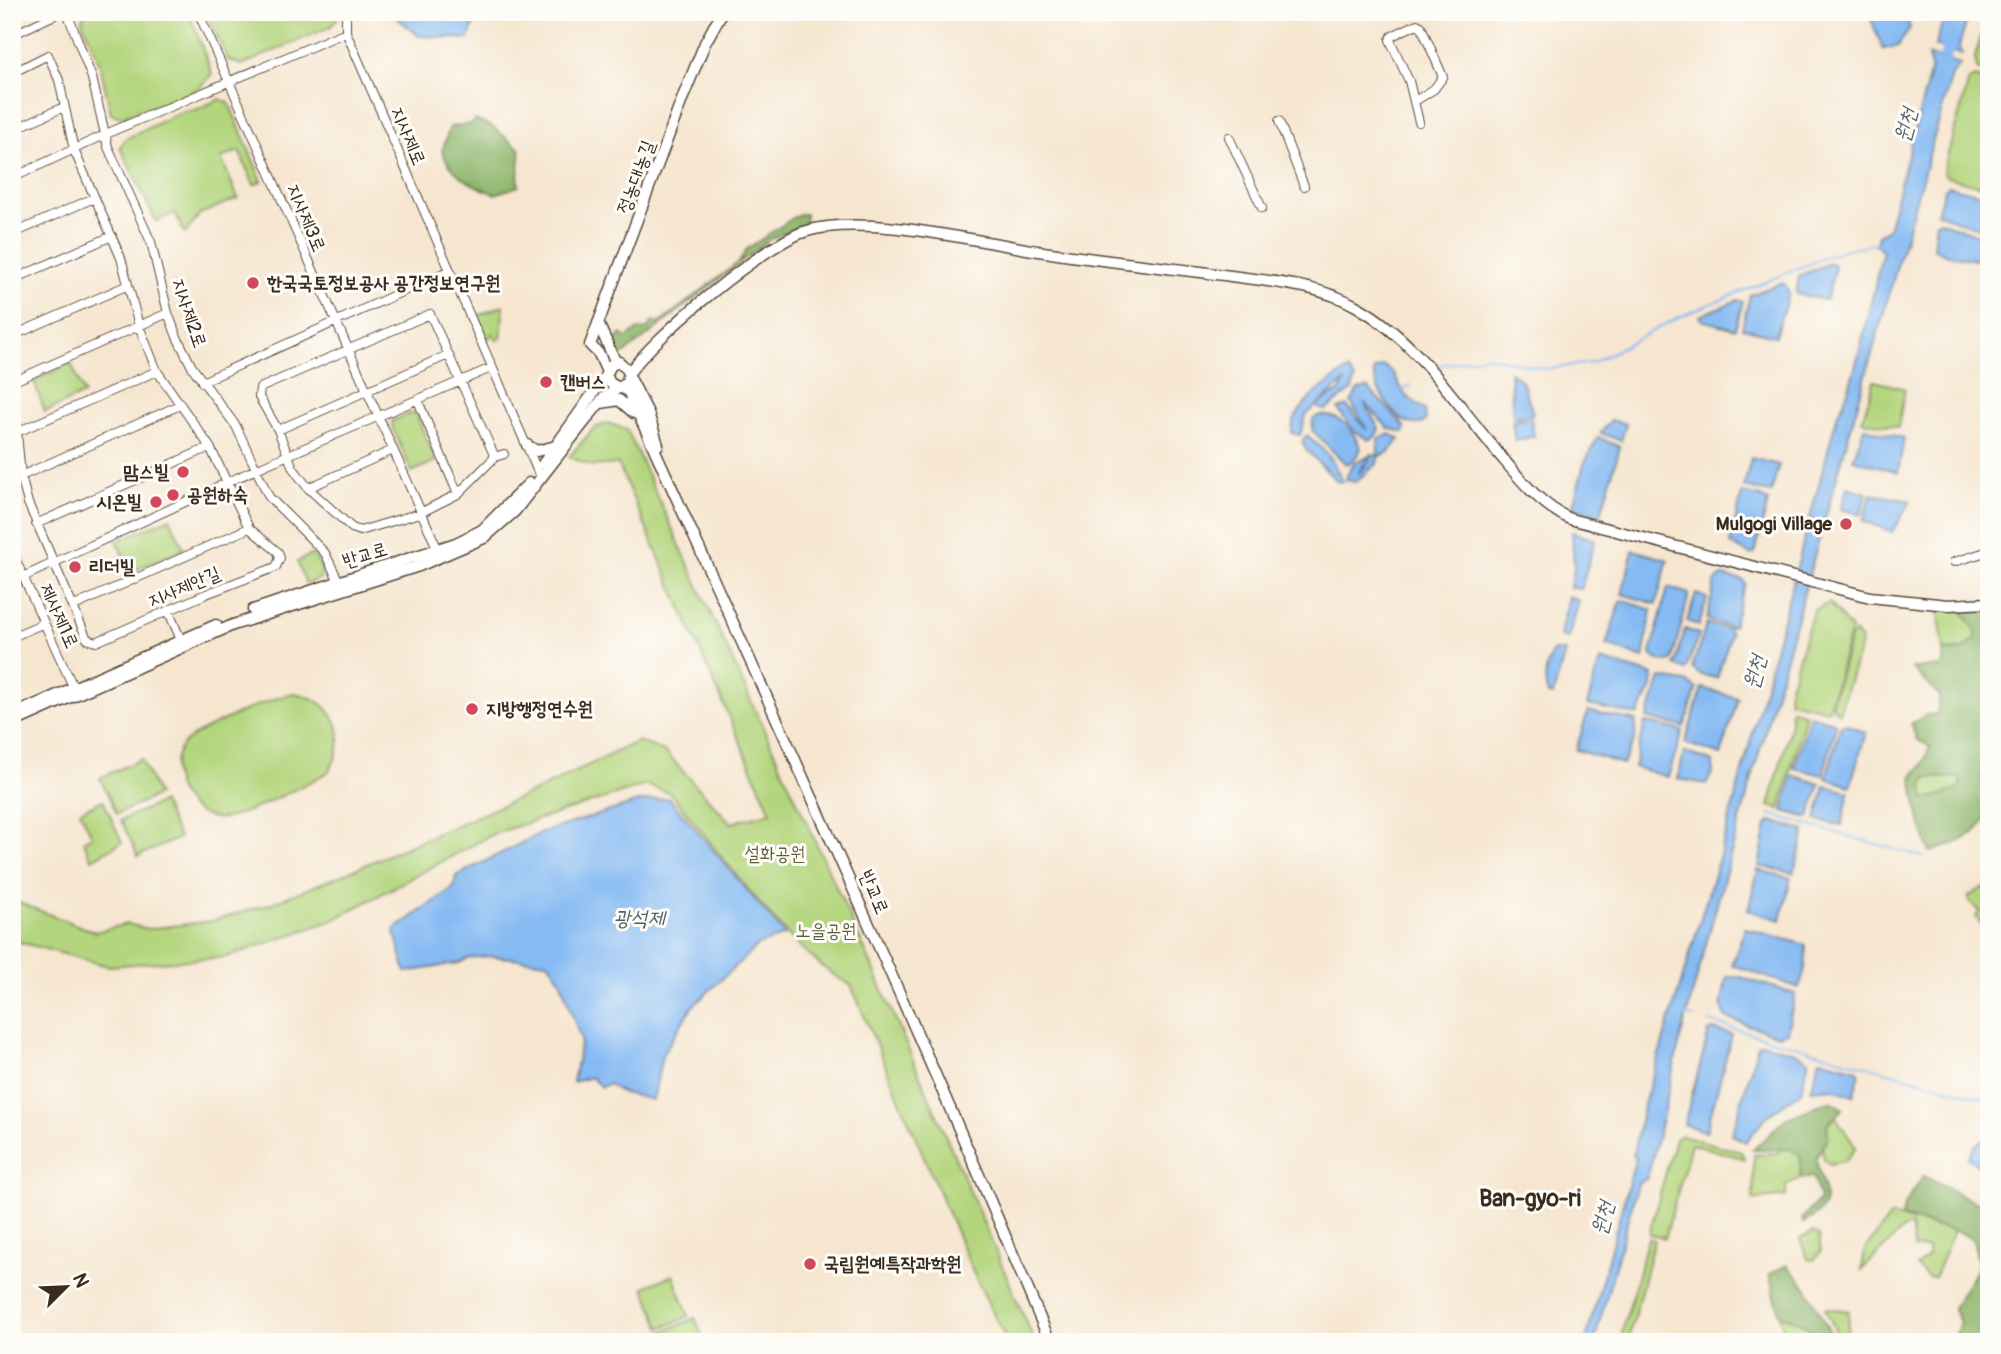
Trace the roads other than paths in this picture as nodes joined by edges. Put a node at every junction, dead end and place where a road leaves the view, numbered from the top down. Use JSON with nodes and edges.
{"nodes":[{"id":1,"x":61,"y":12,"type":"edge"},
{"id":2,"x":67,"y":12,"type":"edge"},
{"id":3,"x":198,"y":12,"type":"edge"},
{"id":4,"x":346,"y":12,"type":"edge"},
{"id":5,"x":722,"y":12,"type":"edge"},
{"id":6,"x":346,"y":32,"type":"junction"},
{"id":7,"x":12,"y":35,"type":"edge"},
{"id":8,"x":12,"y":73,"type":"edge"},
{"id":9,"x":229,"y":82,"type":"junction"},
{"id":10,"x":1415,"y":101,"type":"junction"},
{"id":11,"x":64,"y":107,"type":"junction"},
{"id":12,"x":1279,"y":121,"type":"dead end"},
{"id":13,"x":1419,"y":122,"type":"dead end"},
{"id":14,"x":12,"y":130,"type":"edge"},
{"id":15,"x":104,"y":137,"type":"junction"},
{"id":16,"x":1229,"y":137,"type":"dead end"},
{"id":17,"x":74,"y":150,"type":"junction"},
{"id":18,"x":12,"y":178,"type":"edge"},
{"id":19,"x":1304,"y":186,"type":"dead end"},
{"id":20,"x":94,"y":198,"type":"junction"},
{"id":21,"x":1262,"y":208,"type":"dead end"},
{"id":22,"x":12,"y":234,"type":"edge"},
{"id":23,"x":112,"y":236,"type":"junction"},
{"id":24,"x":448,"y":271,"type":"junction"},
{"id":25,"x":12,"y":280,"type":"edge"},
{"id":26,"x":128,"y":285,"type":"junction"},
{"id":27,"x":168,"y":313,"type":"junction"},
{"id":28,"x":334,"y":322,"type":"junction"},
{"id":29,"x":598,"y":323,"type":"junction"},
{"id":30,"x":677,"y":323,"type":"junction"},
{"id":31,"x":139,"y":326,"type":"junction"},
{"id":32,"x":12,"y":336,"type":"edge"},
{"id":33,"x":591,"y":342,"type":"junction"},
{"id":34,"x":606,"y":345,"type":"junction"},
{"id":35,"x":347,"y":351,"type":"junction"},
{"id":36,"x":448,"y":355,"type":"junction"},
{"id":37,"x":618,"y":363,"type":"junction"},
{"id":38,"x":491,"y":368,"type":"junction"},
{"id":39,"x":157,"y":371,"type":"junction"},
{"id":40,"x":606,"y":374,"type":"junction"},
{"id":41,"x":629,"y":374,"type":"junction"},
{"id":42,"x":12,"y":382,"type":"edge"},
{"id":43,"x":202,"y":382,"type":"junction"},
{"id":44,"x":461,"y":382,"type":"junction"},
{"id":45,"x":619,"y":387,"type":"junction"},
{"id":46,"x":366,"y":392,"type":"junction"},
{"id":47,"x":418,"y":401,"type":"junction"},
{"id":48,"x":601,"y":403,"type":"junction"},
{"id":49,"x":180,"y":405,"type":"junction"},
{"id":50,"x":379,"y":418,"type":"junction"},
{"id":51,"x":640,"y":418,"type":"junction"},
{"id":52,"x":278,"y":430,"type":"junction"},
{"id":53,"x":17,"y":432,"type":"junction"},
{"id":54,"x":527,"y":445,"type":"junction"},
{"id":55,"x":558,"y":445,"type":"junction"},
{"id":56,"x":210,"y":447,"type":"junction"},
{"id":57,"x":393,"y":450,"type":"junction"},
{"id":58,"x":504,"y":454,"type":"dead end"},
{"id":59,"x":289,"y":457,"type":"junction"},
{"id":60,"x":495,"y":457,"type":"junction"},
{"id":61,"x":660,"y":458,"type":"junction"},
{"id":62,"x":257,"y":471,"type":"junction"},
{"id":63,"x":538,"y":472,"type":"junction"},
{"id":64,"x":21,"y":476,"type":"junction"},
{"id":65,"x":228,"y":485,"type":"junction"},
{"id":66,"x":308,"y":488,"type":"junction"},
{"id":67,"x":458,"y":494,"type":"junction"},
{"id":68,"x":420,"y":513,"type":"junction"},
{"id":69,"x":36,"y":524,"type":"junction"},
{"id":70,"x":249,"y":528,"type":"junction"},
{"id":71,"x":438,"y":550,"type":"junction"},
{"id":72,"x":1989,"y":551,"type":"edge"},
{"id":73,"x":12,"y":552,"type":"edge"},
{"id":74,"x":53,"y":562,"type":"junction"},
{"id":75,"x":1954,"y":562,"type":"dead end"},
{"id":76,"x":23,"y":576,"type":"junction"},
{"id":77,"x":340,"y":586,"type":"junction"},
{"id":78,"x":1989,"y":603,"type":"edge"},
{"id":79,"x":74,"y":606,"type":"junction"},
{"id":80,"x":168,"y":610,"type":"junction"},
{"id":81,"x":44,"y":623,"type":"junction"},
{"id":82,"x":12,"y":637,"type":"edge"},
{"id":83,"x":181,"y":640,"type":"junction"},
{"id":84,"x":75,"y":690,"type":"junction"},
{"id":85,"x":12,"y":715,"type":"edge"},
{"id":86,"x":12,"y":723,"type":"edge"},
{"id":87,"x":1050,"y":1342,"type":"edge"}],
"edges":[{"from":1,"to":7,"type":"street"},
{"from":2,"to":15,"type":"street","name":"지사제2로"},
{"from":3,"to":9,"type":"street","name":"지사제3로"},
{"from":4,"to":6,"type":"street","name":"지사제로"},
{"from":5,"to":29,"type":"street","name":"정농대농길"},
{"from":6,"to":9,"type":"street"},
{"from":6,"to":24,"type":"street","name":"지사제로"},
{"from":8,"to":11,"type":"street","name":"지사제안길"},
{"from":9,"to":15,"type":"street"},
{"from":9,"to":28,"type":"street","name":"지사제3로"},
{"from":10,"to":10,"type":"street"},
{"from":10,"to":13,"type":"street"},
{"from":11,"to":14,"type":"street"},
{"from":11,"to":17,"type":"street","name":"지사제안길"},
{"from":12,"to":19,"type":"street"},
{"from":15,"to":17,"type":"street"},
{"from":15,"to":27,"type":"street","name":"지사제2로"},
{"from":16,"to":21,"type":"street"},
{"from":17,"to":18,"type":"street"},
{"from":17,"to":20,"type":"street","name":"지사제안길"},
{"from":20,"to":22,"type":"street"},
{"from":20,"to":23,"type":"street","name":"지사제안길"},
{"from":23,"to":25,"type":"street"},
{"from":23,"to":26,"type":"street","name":"지사제안길"},
{"from":24,"to":28,"type":"street"},
{"from":24,"to":38,"type":"street","name":"지사제로"},
{"from":26,"to":31,"type":"street","name":"지사제안길"},
{"from":26,"to":32,"type":"street"},
{"from":27,"to":31,"type":"street"},
{"from":27,"to":43,"type":"street","name":"지사제2로"},
{"from":28,"to":35,"type":"street","name":"지사제3로"},
{"from":28,"to":43,"type":"street"},
{"from":29,"to":33,"type":"street","name":"정농대농길"},
{"from":29,"to":34,"type":"street"},
{"from":30,"to":37,"type":"street"},
{"from":30,"to":41,"type":"street"},
{"from":30,"to":78,"type":"street"},
{"from":31,"to":39,"type":"street","name":"지사제안길"},
{"from":31,"to":42,"type":"street"},
{"from":33,"to":34,"type":"street"},
{"from":33,"to":40,"type":"street"},
{"from":34,"to":37,"type":"street"},
{"from":35,"to":36,"type":"street"},
{"from":35,"to":46,"type":"street","name":"지사제3로"},
{"from":35,"to":52,"type":"street"},
{"from":36,"to":44,"type":"street"},
{"from":36,"to":46,"type":"street"},
{"from":37,"to":40,"type":"street"},
{"from":37,"to":41,"type":"street"},
{"from":38,"to":44,"type":"street"},
{"from":38,"to":54,"type":"street","name":"지사제로"},
{"from":39,"to":49,"type":"street","name":"지사제안길"},
{"from":39,"to":53,"type":"street"},
{"from":40,"to":45,"type":"street"},
{"from":40,"to":55,"type":"street","name":"반교로"},
{"from":41,"to":45,"type":"street"},
{"from":41,"to":61,"type":"street","name":"반교로"},
{"from":42,"to":53,"type":"street","name":"지사제안길"},
{"from":43,"to":62,"type":"street","name":"지사제2로"},
{"from":44,"to":47,"type":"street"},
{"from":44,"to":60,"type":"street"},
{"from":45,"to":48,"type":"street","name":"반교로"},
{"from":45,"to":51,"type":"street","name":"반교로"},
{"from":46,"to":50,"type":"street","name":"지사제3로"},
{"from":46,"to":52,"type":"street"},
{"from":47,"to":50,"type":"street"},
{"from":47,"to":67,"type":"street"},
{"from":48,"to":51,"type":"street"},
{"from":48,"to":77,"type":"street","name":"반교로"},
{"from":49,"to":56,"type":"street","name":"지사제안길"},
{"from":49,"to":64,"type":"street"},
{"from":50,"to":57,"type":"street","name":"지사제3로"},
{"from":50,"to":59,"type":"street"},
{"from":51,"to":61,"type":"street","name":"반교로"},
{"from":52,"to":59,"type":"street"},
{"from":53,"to":64,"type":"street","name":"지사제안길"},
{"from":54,"to":55,"type":"street"},
{"from":54,"to":63,"type":"street","name":"지사제로"},
{"from":55,"to":63,"type":"street","name":"반교로"},
{"from":56,"to":65,"type":"street","name":"지사제안길"},
{"from":56,"to":69,"type":"street"},
{"from":57,"to":66,"type":"street"},
{"from":57,"to":68,"type":"street","name":"지사제3로"},
{"from":58,"to":60,"type":"street"},
{"from":59,"to":62,"type":"street"},
{"from":59,"to":66,"type":"street"},
{"from":60,"to":67,"type":"street"},
{"from":61,"to":87,"type":"street","name":"반교로"},
{"from":62,"to":65,"type":"street"},
{"from":62,"to":77,"type":"street","name":"지사제2로"},
{"from":63,"to":71,"type":"street","name":"반교로"},
{"from":64,"to":69,"type":"street","name":"지사제안길"},
{"from":65,"to":70,"type":"street","name":"지사제안길"},
{"from":65,"to":74,"type":"street"},
{"from":66,"to":68,"type":"street"},
{"from":67,"to":68,"type":"street"},
{"from":68,"to":71,"type":"street","name":"지사제3로"},
{"from":69,"to":74,"type":"street","name":"지사제안길"},
{"from":70,"to":79,"type":"street","name":"지사제안길"},
{"from":70,"to":80,"type":"street","name":"지사제안길"},
{"from":71,"to":77,"type":"street","name":"반교로"},
{"from":72,"to":75,"type":"street"},
{"from":73,"to":76,"type":"street","name":"제사제1로"},
{"from":74,"to":76,"type":"street"},
{"from":74,"to":79,"type":"street","name":"지사제안길"},
{"from":76,"to":81,"type":"street","name":"제사제1로"},
{"from":77,"to":83,"type":"street","name":"반교로"},
{"from":77,"to":84,"type":"street","name":"반교로"},
{"from":79,"to":80,"type":"street","name":"지사제안길"},
{"from":80,"to":83,"type":"street"},
{"from":81,"to":82,"type":"street"},
{"from":81,"to":84,"type":"street","name":"제사제1로"},
{"from":83,"to":84,"type":"street","name":"반교로"},
{"from":84,"to":85,"type":"street"},
{"from":84,"to":86,"type":"street"}]}
